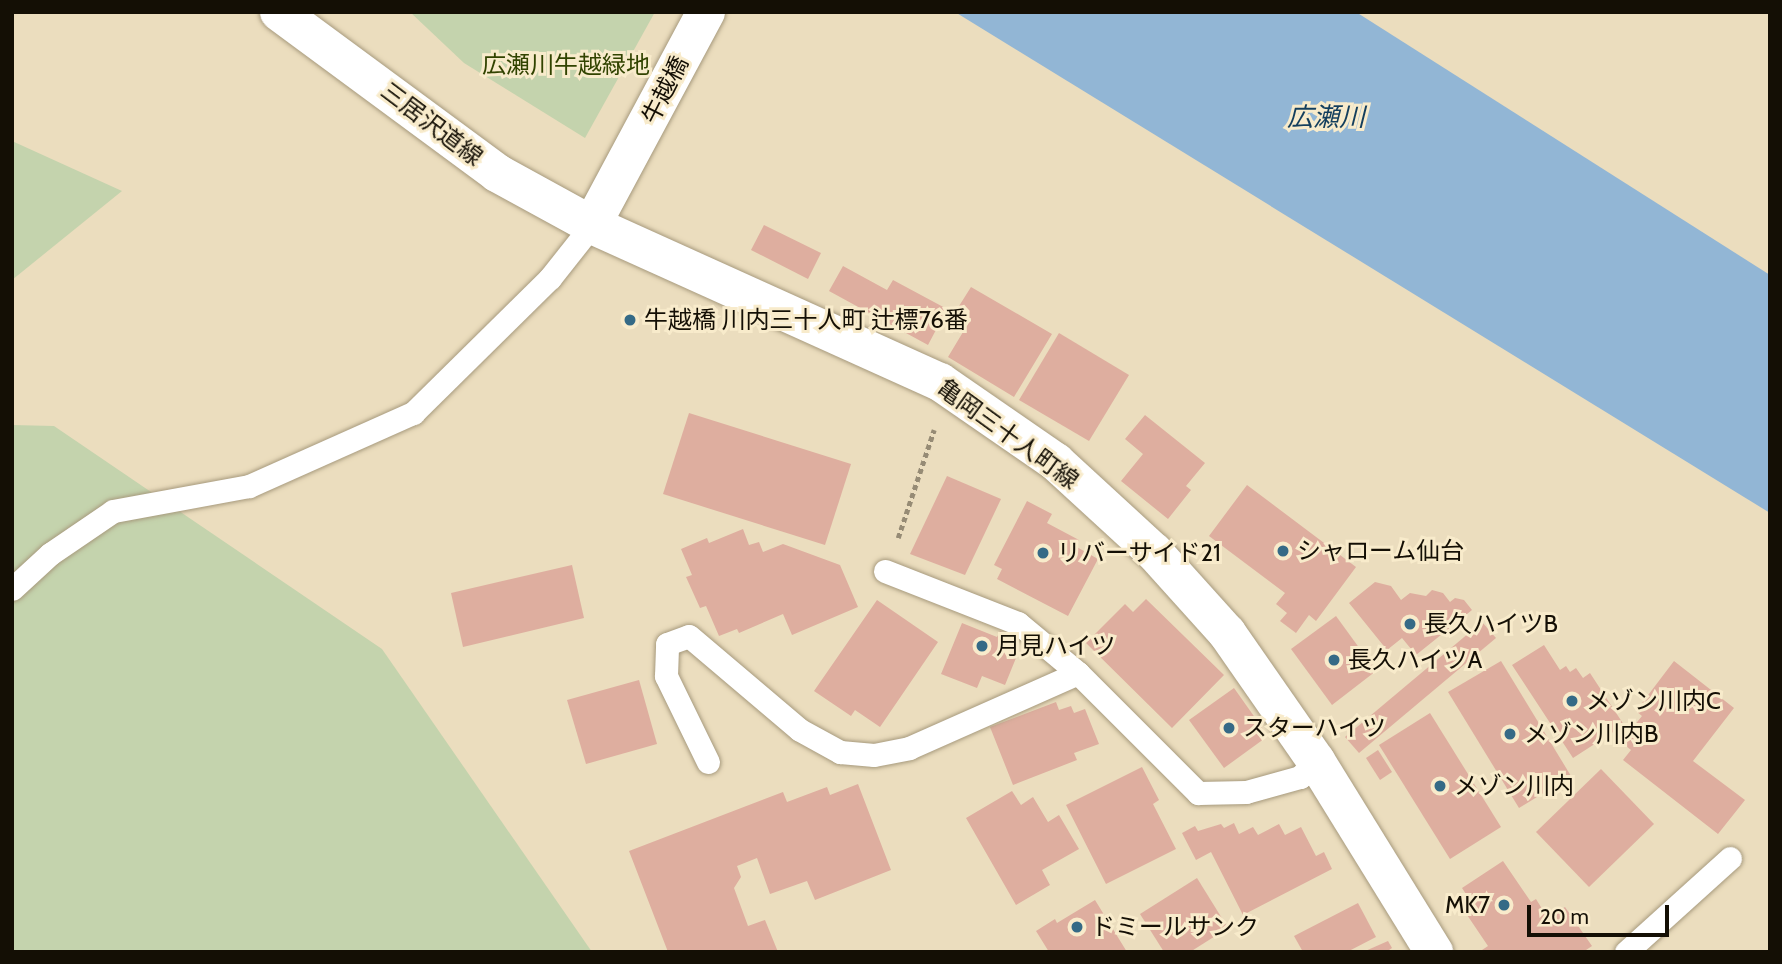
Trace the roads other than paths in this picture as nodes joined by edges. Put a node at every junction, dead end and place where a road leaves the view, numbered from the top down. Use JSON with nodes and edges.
{"nodes":[{"id":1,"x":279,"y":12,"type":"edge"},
{"id":2,"x":706,"y":12,"type":"edge"},
{"id":3,"x":592,"y":225,"type":"junction"},
{"id":4,"x":885,"y":571,"type":"dead end"},
{"id":5,"x":12,"y":589,"type":"edge"},
{"id":6,"x":1078,"y":673,"type":"junction"},
{"id":7,"x":1316,"y":761,"type":"junction"},
{"id":8,"x":708,"y":762,"type":"dead end"},
{"id":9,"x":1730,"y":858,"type":"dead end"},
{"id":10,"x":1434,"y":952,"type":"edge"},
{"id":11,"x":1626,"y":952,"type":"edge"}],
"edges":[{"from":1,"to":3,"type":"street","name":"三居沢道線"},
{"from":2,"to":3,"type":"street","name":"牛越橋"},
{"from":3,"to":5,"type":"lane"},
{"from":3,"to":7,"type":"street","name":"亀岡三十人町線"},
{"from":4,"to":6,"type":"lane"},
{"from":6,"to":7,"type":"lane"},
{"from":6,"to":8,"type":"lane"},
{"from":7,"to":10,"type":"street","name":"亀岡三十人町線"},
{"from":9,"to":11,"type":"lane"}]}
